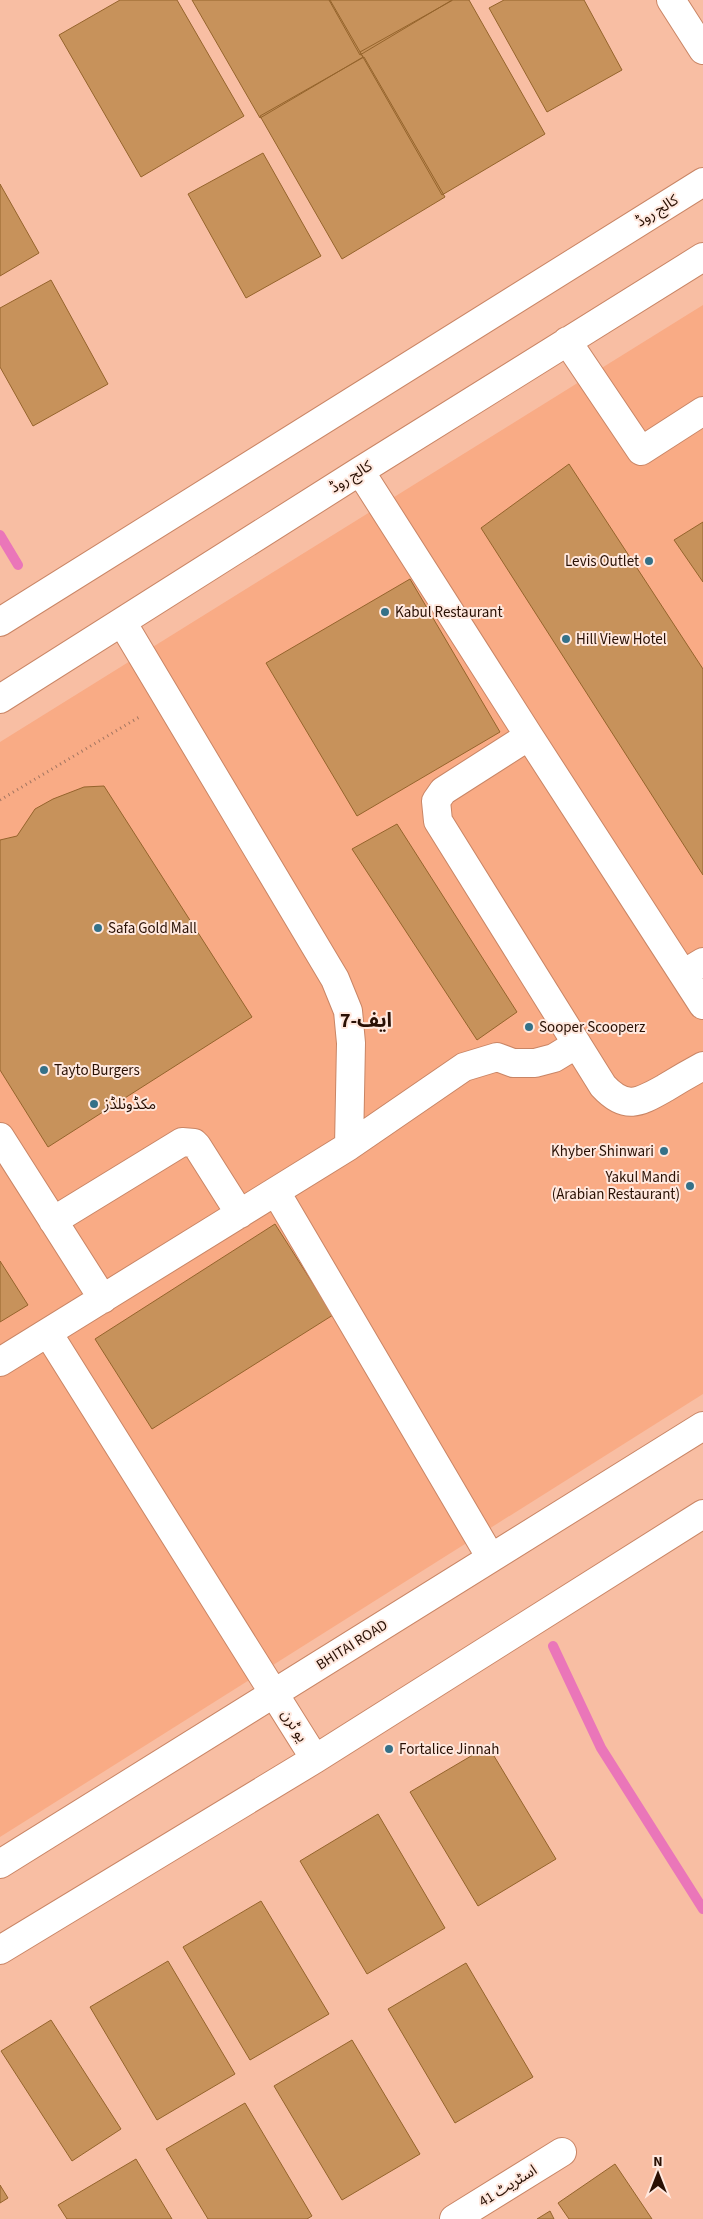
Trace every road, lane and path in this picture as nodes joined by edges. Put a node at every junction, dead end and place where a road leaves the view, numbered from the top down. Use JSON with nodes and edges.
{"nodes":[{"id":1,"x":671,"y":0,"type":"edge"},
{"id":2,"x":703,"y":50,"type":"edge"},
{"id":3,"x":703,"y":182,"type":"edge"},
{"id":4,"x":703,"y":257,"type":"edge"},
{"id":5,"x":567,"y":341,"type":"junction"},
{"id":6,"x":703,"y":411,"type":"edge"},
{"id":7,"x":360,"y":471,"type":"junction"},
{"id":8,"x":0,"y":622,"type":"edge"},
{"id":9,"x":122,"y":622,"type":"junction"},
{"id":10,"x":0,"y":699,"type":"edge"},
{"id":11,"x":169,"y":699,"type":"junction"},
{"id":12,"x":529,"y":736,"type":"junction"},
{"id":13,"x":0,"y":800,"type":"edge"},
{"id":14,"x":693,"y":968,"type":"edge"},
{"id":15,"x":703,"y":1006,"type":"edge"},
{"id":16,"x":577,"y":1044,"type":"junction"},
{"id":17,"x":703,"y":1066,"type":"edge"},
{"id":18,"x":0,"y":1138,"type":"edge"},
{"id":19,"x":349,"y":1146,"type":"junction"},
{"id":20,"x":276,"y":1192,"type":"junction"},
{"id":21,"x":240,"y":1214,"type":"junction"},
{"id":22,"x":53,"y":1221,"type":"junction"},
{"id":23,"x":103,"y":1299,"type":"junction"},
{"id":24,"x":48,"y":1332,"type":"junction"},
{"id":25,"x":0,"y":1362,"type":"edge"},
{"id":26,"x":703,"y":1426,"type":"edge"},
{"id":27,"x":703,"y":1514,"type":"edge"},
{"id":28,"x":491,"y":1558,"type":"junction"},
{"id":29,"x":274,"y":1694,"type":"junction"},
{"id":30,"x":314,"y":1759,"type":"junction"},
{"id":31,"x":0,"y":1864,"type":"edge"},
{"id":32,"x":0,"y":1950,"type":"edge"},
{"id":33,"x":562,"y":2152,"type":"dead end"},
{"id":34,"x":454,"y":2219,"type":"edge"}],
"edges":[{"from":1,"to":2,"type":"street"},
{"from":3,"to":8,"type":"street","name":"کالج روڈ"},
{"from":4,"to":5,"type":"street","name":"کالج روڈ"},
{"from":5,"to":6,"type":"street"},
{"from":5,"to":7,"type":"street","name":"کالج روڈ"},
{"from":7,"to":9,"type":"street","name":"کالج روڈ"},
{"from":7,"to":12,"type":"street"},
{"from":9,"to":10,"type":"street","name":"کالج روڈ"},
{"from":9,"to":11,"type":"street"},
{"from":11,"to":13,"type":"path"},
{"from":11,"to":19,"type":"street"},
{"from":12,"to":14,"type":"street"},
{"from":12,"to":16,"type":"street"},
{"from":14,"to":15,"type":"street"},
{"from":16,"to":17,"type":"street"},
{"from":16,"to":19,"type":"street"},
{"from":18,"to":22,"type":"street"},
{"from":19,"to":20,"type":"street"},
{"from":20,"to":21,"type":"street"},
{"from":20,"to":28,"type":"street"},
{"from":21,"to":22,"type":"street"},
{"from":21,"to":23,"type":"street"},
{"from":22,"to":23,"type":"street"},
{"from":23,"to":24,"type":"street"},
{"from":24,"to":25,"type":"street"},
{"from":24,"to":29,"type":"street","name":"یو ٹرن"},
{"from":26,"to":28,"type":"street","name":"BHITAI ROAD"},
{"from":27,"to":30,"type":"street"},
{"from":28,"to":29,"type":"street","name":"BHITAI ROAD"},
{"from":29,"to":30,"type":"street","name":"یو ٹرن"},
{"from":29,"to":31,"type":"street","name":"BHITAI ROAD"},
{"from":30,"to":32,"type":"street"},
{"from":33,"to":34,"type":"street","name":"اسٹریٹ 41"}]}
